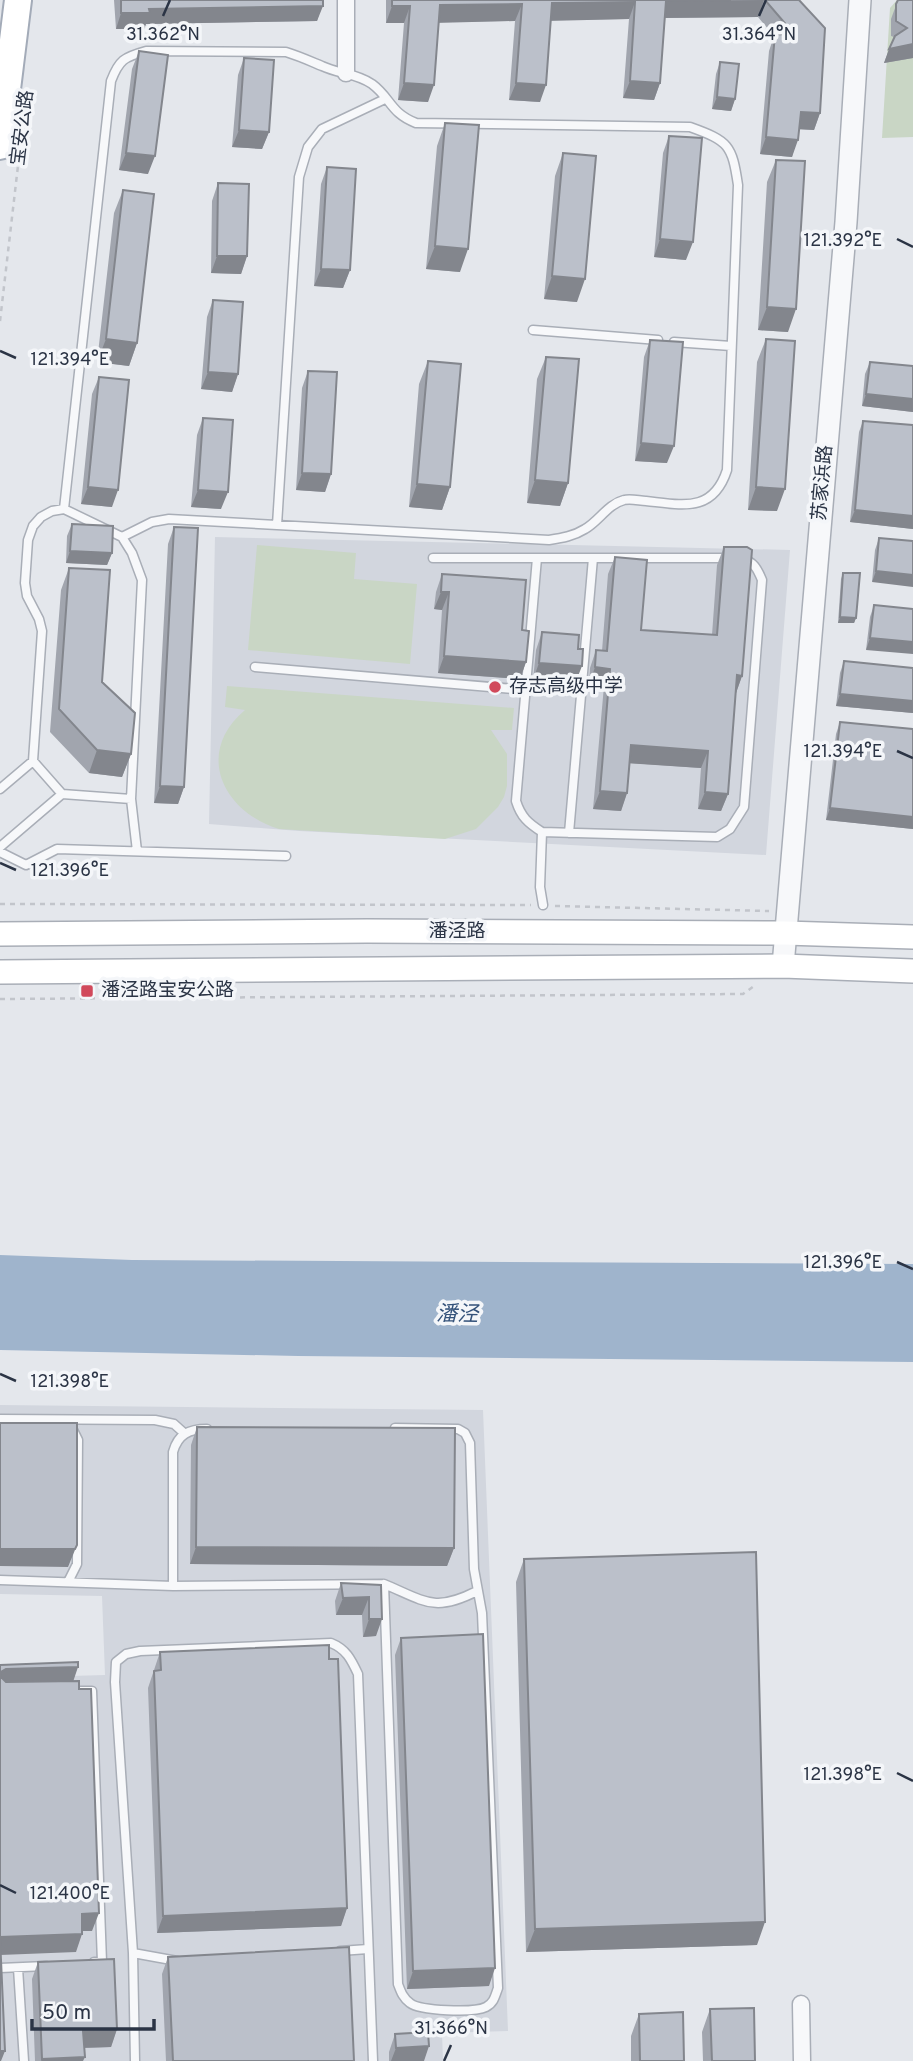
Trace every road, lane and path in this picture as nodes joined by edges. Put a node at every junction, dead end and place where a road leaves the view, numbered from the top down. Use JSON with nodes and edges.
{"nodes":[{"id":1,"x":18,"y":0,"type":"edge"},
{"id":2,"x":346,"y":0,"type":"edge"},
{"id":3,"x":860,"y":0,"type":"edge"},
{"id":4,"x":346,"y":72,"type":"junction"},
{"id":5,"x":385,"y":99,"type":"junction"},
{"id":6,"x":10,"y":150,"type":"edge"},
{"id":7,"x":0,"y":321,"type":"edge"},
{"id":8,"x":533,"y":331,"type":"dead end"},
{"id":9,"x":730,"y":346,"type":"junction"},
{"id":10,"x":64,"y":509,"type":"junction"},
{"id":11,"x":277,"y":525,"type":"junction"},
{"id":12,"x":122,"y":537,"type":"junction"},
{"id":13,"x":433,"y":558,"type":"dead end"},
{"id":14,"x":537,"y":558,"type":"junction"},
{"id":15,"x":593,"y":558,"type":"junction"},
{"id":16,"x":255,"y":667,"type":"dead end"},
{"id":17,"x":526,"y":690,"type":"junction"},
{"id":18,"x":33,"y":761,"type":"junction"},
{"id":19,"x":0,"y":789,"type":"edge"},
{"id":20,"x":62,"y":794,"type":"junction"},
{"id":21,"x":131,"y":799,"type":"junction"},
{"id":22,"x":542,"y":832,"type":"junction"},
{"id":23,"x":569,"y":833,"type":"junction"},
{"id":24,"x":0,"y":850,"type":"edge"},
{"id":25,"x":137,"y":851,"type":"junction"},
{"id":26,"x":286,"y":856,"type":"dead end"},
{"id":27,"x":0,"y":904,"type":"edge"},
{"id":28,"x":543,"y":905,"type":"junction"},
{"id":29,"x":786,"y":922,"type":"junction"},
{"id":30,"x":0,"y":934,"type":"edge"},
{"id":31,"x":913,"y":937,"type":"edge"},
{"id":32,"x":783,"y":966,"type":"junction"},
{"id":33,"x":913,"y":971,"type":"edge"},
{"id":34,"x":0,"y":972,"type":"edge"},
{"id":35,"x":0,"y":999,"type":"edge"},
{"id":36,"x":0,"y":1419,"type":"edge"},
{"id":37,"x":65,"y":1419,"type":"junction"},
{"id":38,"x":382,"y":1428,"type":"edge"},
{"id":39,"x":222,"y":1429,"type":"edge"},
{"id":40,"x":184,"y":1433,"type":"junction"},
{"id":41,"x":0,"y":1580,"type":"edge"},
{"id":42,"x":68,"y":1582,"type":"junction"},
{"id":43,"x":384,"y":1584,"type":"junction"},
{"id":44,"x":173,"y":1586,"type":"junction"},
{"id":45,"x":477,"y":1591,"type":"junction"},
{"id":46,"x":66,"y":1692,"type":"edge"},
{"id":47,"x":368,"y":1950,"type":"junction"},
{"id":48,"x":329,"y":1952,"type":"edge"},
{"id":49,"x":134,"y":1953,"type":"junction"},
{"id":50,"x":184,"y":1960,"type":"edge"},
{"id":51,"x":90,"y":1963,"type":"edge"},
{"id":52,"x":54,"y":1965,"type":"edge"},
{"id":53,"x":0,"y":1968,"type":"edge"},
{"id":54,"x":18,"y":1968,"type":"junction"},
{"id":55,"x":802,"y":2004,"type":"dead end"},
{"id":56,"x":24,"y":2061,"type":"edge"},
{"id":57,"x":135,"y":2061,"type":"edge"},
{"id":58,"x":373,"y":2061,"type":"edge"},
{"id":59,"x":802,"y":2061,"type":"edge"}],
"edges":[{"from":1,"to":6,"type":"main road","name":"宝安公路"},
{"from":2,"to":4,"type":"street"},
{"from":3,"to":29,"type":"street","name":"苏家浜路"},
{"from":4,"to":5,"type":"lane"},
{"from":4,"to":10,"type":"lane"},
{"from":5,"to":9,"type":"lane"},
{"from":5,"to":11,"type":"lane"},
{"from":6,"to":7,"type":"path","name":"宝安公路"},
{"from":8,"to":9,"type":"lane"},
{"from":9,"to":11,"type":"lane"},
{"from":10,"to":12,"type":"lane"},
{"from":10,"to":18,"type":"lane"},
{"from":11,"to":12,"type":"lane"},
{"from":12,"to":21,"type":"lane"},
{"from":13,"to":14,"type":"lane"},
{"from":14,"to":15,"type":"lane"},
{"from":14,"to":17,"type":"lane"},
{"from":15,"to":23,"type":"lane"},
{"from":15,"to":23,"type":"lane"},
{"from":16,"to":17,"type":"lane"},
{"from":17,"to":22,"type":"lane"},
{"from":18,"to":19,"type":"lane"},
{"from":18,"to":20,"type":"lane"},
{"from":20,"to":21,"type":"lane"},
{"from":20,"to":24,"type":"lane"},
{"from":21,"to":25,"type":"lane"},
{"from":22,"to":23,"type":"lane"},
{"from":22,"to":28,"type":"lane"},
{"from":24,"to":25,"type":"lane"},
{"from":25,"to":26,"type":"lane"},
{"from":27,"to":28,"type":"path","name":"潘泾路"},
{"from":28,"to":29,"type":"path","name":"潘泾路"},
{"from":29,"to":30,"type":"main road","name":"潘泾路"},
{"from":29,"to":31,"type":"main road","name":"潘泾路"},
{"from":29,"to":32,"type":"street","name":"苏家浜路"},
{"from":32,"to":33,"type":"main road","name":"潘泾路"},
{"from":32,"to":34,"type":"main road","name":"潘泾路"},
{"from":32,"to":35,"type":"path"},
{"from":36,"to":37,"type":"lane"},
{"from":37,"to":40,"type":"lane"},
{"from":37,"to":42,"type":"lane"},
{"from":38,"to":45,"type":"lane"},
{"from":39,"to":40,"type":"lane"},
{"from":40,"to":44,"type":"lane"},
{"from":41,"to":42,"type":"lane"},
{"from":42,"to":44,"type":"lane"},
{"from":43,"to":44,"type":"lane"},
{"from":43,"to":45,"type":"lane"},
{"from":43,"to":45,"type":"lane"},
{"from":46,"to":51,"type":"lane"},
{"from":47,"to":48,"type":"lane"},
{"from":47,"to":49,"type":"lane"},
{"from":47,"to":58,"type":"lane"},
{"from":49,"to":50,"type":"lane"},
{"from":49,"to":57,"type":"lane"},
{"from":52,"to":54,"type":"lane"},
{"from":53,"to":54,"type":"lane"},
{"from":54,"to":56,"type":"lane"},
{"from":55,"to":59,"type":"street"}]}
